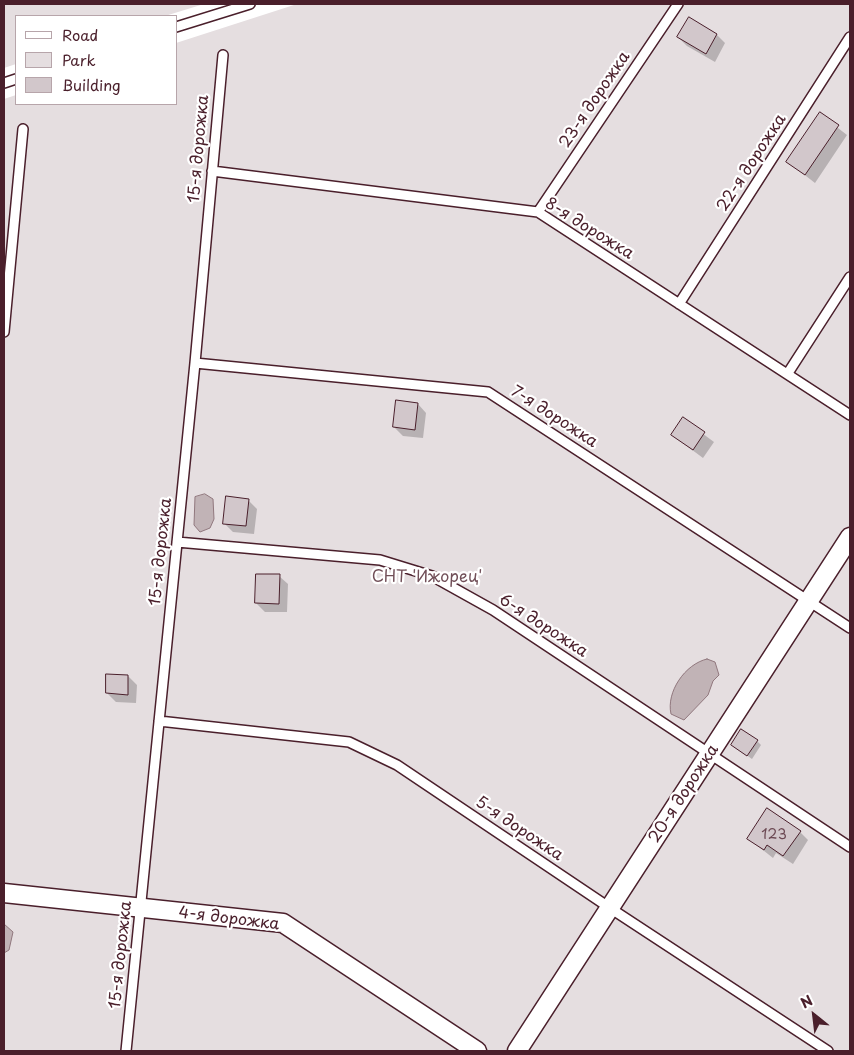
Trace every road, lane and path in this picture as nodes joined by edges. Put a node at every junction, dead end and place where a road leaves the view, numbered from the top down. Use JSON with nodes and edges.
{"nodes":[{"id":1,"x":250,"y":4,"type":"edge"},
{"id":2,"x":678,"y":4,"type":"edge"},
{"id":3,"x":178,"y":26,"type":"edge"},
{"id":4,"x":850,"y":37,"type":"edge"},
{"id":5,"x":223,"y":55,"type":"dead end"},
{"id":6,"x":24,"y":129,"type":"dead end"},
{"id":7,"x":212,"y":171,"type":"junction"},
{"id":8,"x":538,"y":212,"type":"junction"},
{"id":9,"x":850,"y":277,"type":"edge"},
{"id":10,"x":679,"y":304,"type":"junction"},
{"id":11,"x":4,"y":332,"type":"edge"},
{"id":12,"x":195,"y":362,"type":"junction"},
{"id":13,"x":788,"y":373,"type":"junction"},
{"id":14,"x":850,"y":415,"type":"edge"},
{"id":15,"x":850,"y":536,"type":"edge"},
{"id":16,"x":177,"y":542,"type":"junction"},
{"id":17,"x":809,"y":601,"type":"junction"},
{"id":18,"x":850,"y":628,"type":"edge"},
{"id":19,"x":159,"y":721,"type":"junction"},
{"id":20,"x":709,"y":755,"type":"junction"},
{"id":21,"x":850,"y":847,"type":"edge"},
{"id":22,"x":4,"y":893,"type":"edge"},
{"id":23,"x":140,"y":908,"type":"junction"},
{"id":24,"x":610,"y":908,"type":"junction"},
{"id":25,"x":126,"y":1051,"type":"edge"},
{"id":26,"x":477,"y":1051,"type":"edge"},
{"id":27,"x":517,"y":1051,"type":"edge"},
{"id":28,"x":828,"y":1051,"type":"edge"}],
"edges":[{"from":1,"to":3,"type":"lane"},
{"from":2,"to":8,"type":"lane","name":"23-я дорожка"},
{"from":4,"to":10,"type":"lane","name":"22-я дорожка"},
{"from":5,"to":7,"type":"lane","name":"15-я дорожка"},
{"from":6,"to":11,"type":"lane"},
{"from":7,"to":8,"type":"lane","name":"8-я дорожка"},
{"from":7,"to":12,"type":"lane","name":"15-я дорожка"},
{"from":8,"to":10,"type":"lane","name":"8-я дорожка"},
{"from":9,"to":13,"type":"lane"},
{"from":10,"to":13,"type":"lane","name":"8-я дорожка"},
{"from":12,"to":16,"type":"lane","name":"15-я дорожка"},
{"from":12,"to":17,"type":"lane","name":"7-я дорожка"},
{"from":13,"to":14,"type":"lane","name":"8-я дорожка"},
{"from":15,"to":17,"type":"street","name":"20-я дорожка"},
{"from":16,"to":19,"type":"lane","name":"15-я дорожка"},
{"from":16,"to":20,"type":"lane","name":"6-я дорожка"},
{"from":17,"to":18,"type":"lane","name":"7-я дорожка"},
{"from":17,"to":20,"type":"street","name":"20-я дорожка"},
{"from":19,"to":23,"type":"lane","name":"15-я дорожка"},
{"from":19,"to":24,"type":"lane","name":"5-я дорожка"},
{"from":20,"to":21,"type":"lane","name":"6-я дорожка"},
{"from":20,"to":24,"type":"street","name":"20-я дорожка"},
{"from":22,"to":23,"type":"street","name":"4-я дорожка"},
{"from":23,"to":25,"type":"lane","name":"15-я дорожка"},
{"from":23,"to":26,"type":"street","name":"4-я дорожка"},
{"from":24,"to":27,"type":"street","name":"20-я дорожка"},
{"from":24,"to":28,"type":"lane","name":"5-я дорожка"}]}
